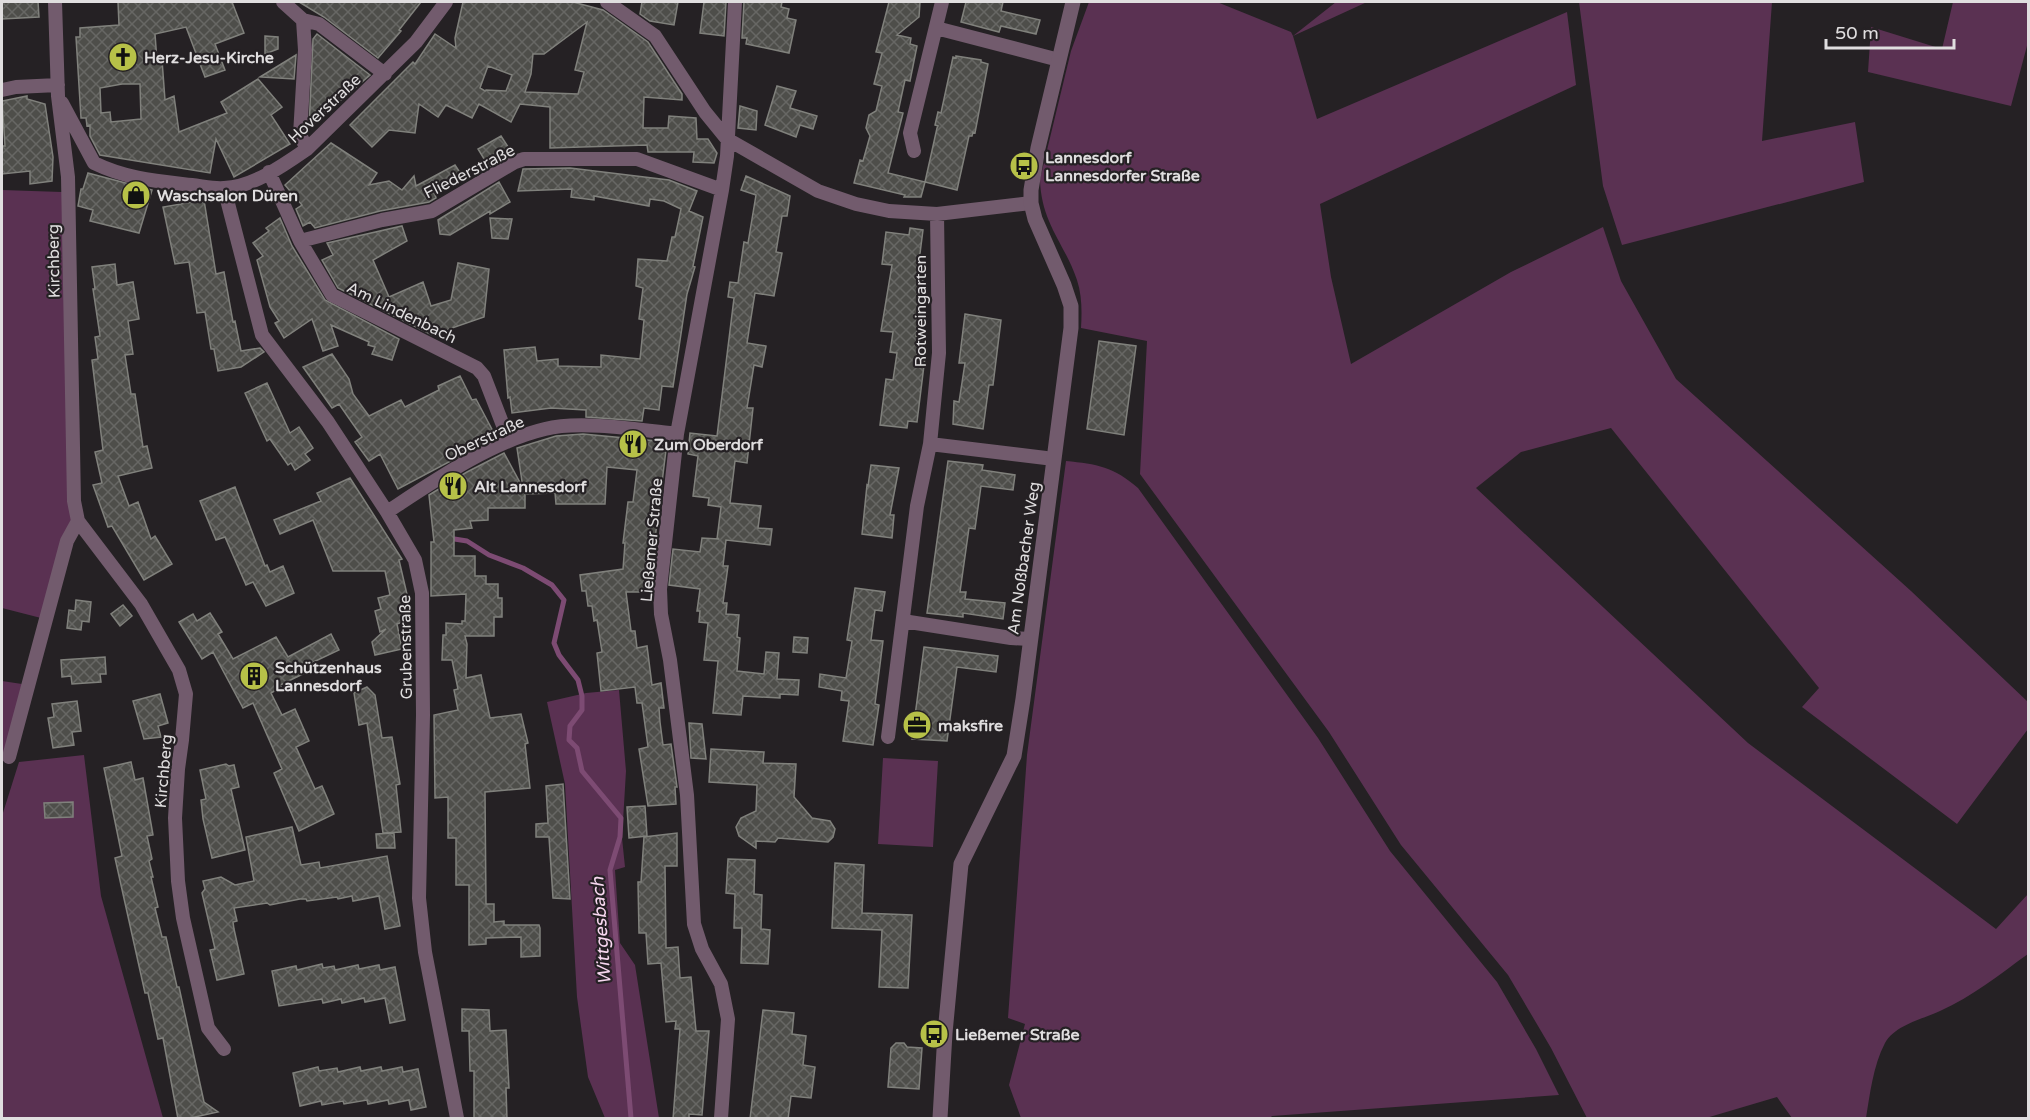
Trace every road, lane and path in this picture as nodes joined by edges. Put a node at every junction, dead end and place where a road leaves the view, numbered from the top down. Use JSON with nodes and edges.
{"nodes":[{"id":1,"x":55,"y":2,"type":"edge"},
{"id":2,"x":283,"y":2,"type":"edge"},
{"id":3,"x":446,"y":2,"type":"edge"},
{"id":4,"x":607,"y":2,"type":"edge"},
{"id":5,"x":735,"y":2,"type":"edge"},
{"id":6,"x":942,"y":2,"type":"edge"},
{"id":7,"x":1073,"y":2,"type":"edge"},
{"id":8,"x":303,"y":20,"type":"junction"},
{"id":9,"x":936,"y":28,"type":"junction"},
{"id":10,"x":1059,"y":60,"type":"junction"},
{"id":11,"x":385,"y":74,"type":"junction"},
{"id":12,"x":2,"y":90,"type":"edge"},
{"id":13,"x":58,"y":91,"type":"junction"},
{"id":14,"x":727,"y":139,"type":"junction"},
{"id":15,"x":307,"y":149,"type":"junction"},
{"id":16,"x":914,"y":151,"type":"dead end"},
{"id":17,"x":271,"y":177,"type":"junction"},
{"id":18,"x":224,"y":189,"type":"junction"},
{"id":19,"x":722,"y":190,"type":"junction"},
{"id":20,"x":1031,"y":203,"type":"junction"},
{"id":21,"x":937,"y":213,"type":"junction"},
{"id":22,"x":300,"y":241,"type":"junction"},
{"id":23,"x":677,"y":434,"type":"junction"},
{"id":24,"x":509,"y":441,"type":"junction"},
{"id":25,"x":930,"y":444,"type":"junction"},
{"id":26,"x":1054,"y":459,"type":"junction"},
{"id":27,"x":387,"y":512,"type":"junction"},
{"id":28,"x":78,"y":521,"type":"junction"},
{"id":29,"x":903,"y":621,"type":"junction"},
{"id":30,"x":1030,"y":639,"type":"junction"},
{"id":31,"x":888,"y":736,"type":"dead end"},
{"id":32,"x":9,"y":757,"type":"dead end"},
{"id":33,"x":224,"y":1049,"type":"dead end"},
{"id":34,"x":457,"y":1119,"type":"edge"},
{"id":35,"x":721,"y":1119,"type":"edge"},
{"id":36,"x":940,"y":1119,"type":"edge"}],
"edges":[{"from":1,"to":13,"type":"street","name":"Kirchberg"},
{"from":2,"to":8,"type":"street"},
{"from":3,"to":11,"type":"street","name":"Hoverstraße"},
{"from":4,"to":14,"type":"street"},
{"from":5,"to":14,"type":"street","name":"Ließemer Straße"},
{"from":6,"to":9,"type":"street"},
{"from":7,"to":10,"type":"street","name":"Am Noßbacher Weg"},
{"from":8,"to":11,"type":"street"},
{"from":8,"to":15,"type":"street"},
{"from":9,"to":10,"type":"street"},
{"from":9,"to":16,"type":"street"},
{"from":10,"to":20,"type":"street","name":"Am Noßbacher Weg"},
{"from":11,"to":15,"type":"street","name":"Hoverstraße"},
{"from":12,"to":13,"type":"street"},
{"from":13,"to":18,"type":"street","name":"Hoverstraße"},
{"from":13,"to":28,"type":"street","name":"Kirchberg"},
{"from":14,"to":19,"type":"street","name":"Ließemer Straße"},
{"from":14,"to":21,"type":"street"},
{"from":15,"to":17,"type":"street","name":"Hoverstraße"},
{"from":17,"to":18,"type":"street","name":"Hoverstraße"},
{"from":17,"to":22,"type":"street","name":"Am Lindenbach"},
{"from":18,"to":27,"type":"street","name":"Grubenstraße"},
{"from":19,"to":22,"type":"street","name":"Fliederstraße"},
{"from":19,"to":23,"type":"street","name":"Ließemer Straße"},
{"from":20,"to":21,"type":"street"},
{"from":20,"to":26,"type":"street","name":"Am Noßbacher Weg"},
{"from":21,"to":25,"type":"street","name":"Rotweingarten"},
{"from":22,"to":24,"type":"street","name":"Am Lindenbach"},
{"from":23,"to":24,"type":"street","name":"Oberstraße"},
{"from":23,"to":35,"type":"street","name":"Ließemer Straße"},
{"from":24,"to":27,"type":"street","name":"Oberstraße"},
{"from":25,"to":26,"type":"street"},
{"from":25,"to":29,"type":"street","name":"Rotweingarten"},
{"from":26,"to":30,"type":"street","name":"Am Noßbacher Weg"},
{"from":27,"to":34,"type":"street","name":"Grubenstraße"},
{"from":28,"to":32,"type":"street"},
{"from":28,"to":33,"type":"street","name":"Kirchberg"},
{"from":29,"to":30,"type":"street"},
{"from":29,"to":31,"type":"street","name":"Rotweingarten"},
{"from":30,"to":36,"type":"street","name":"Am Noßbacher Weg"}]}
